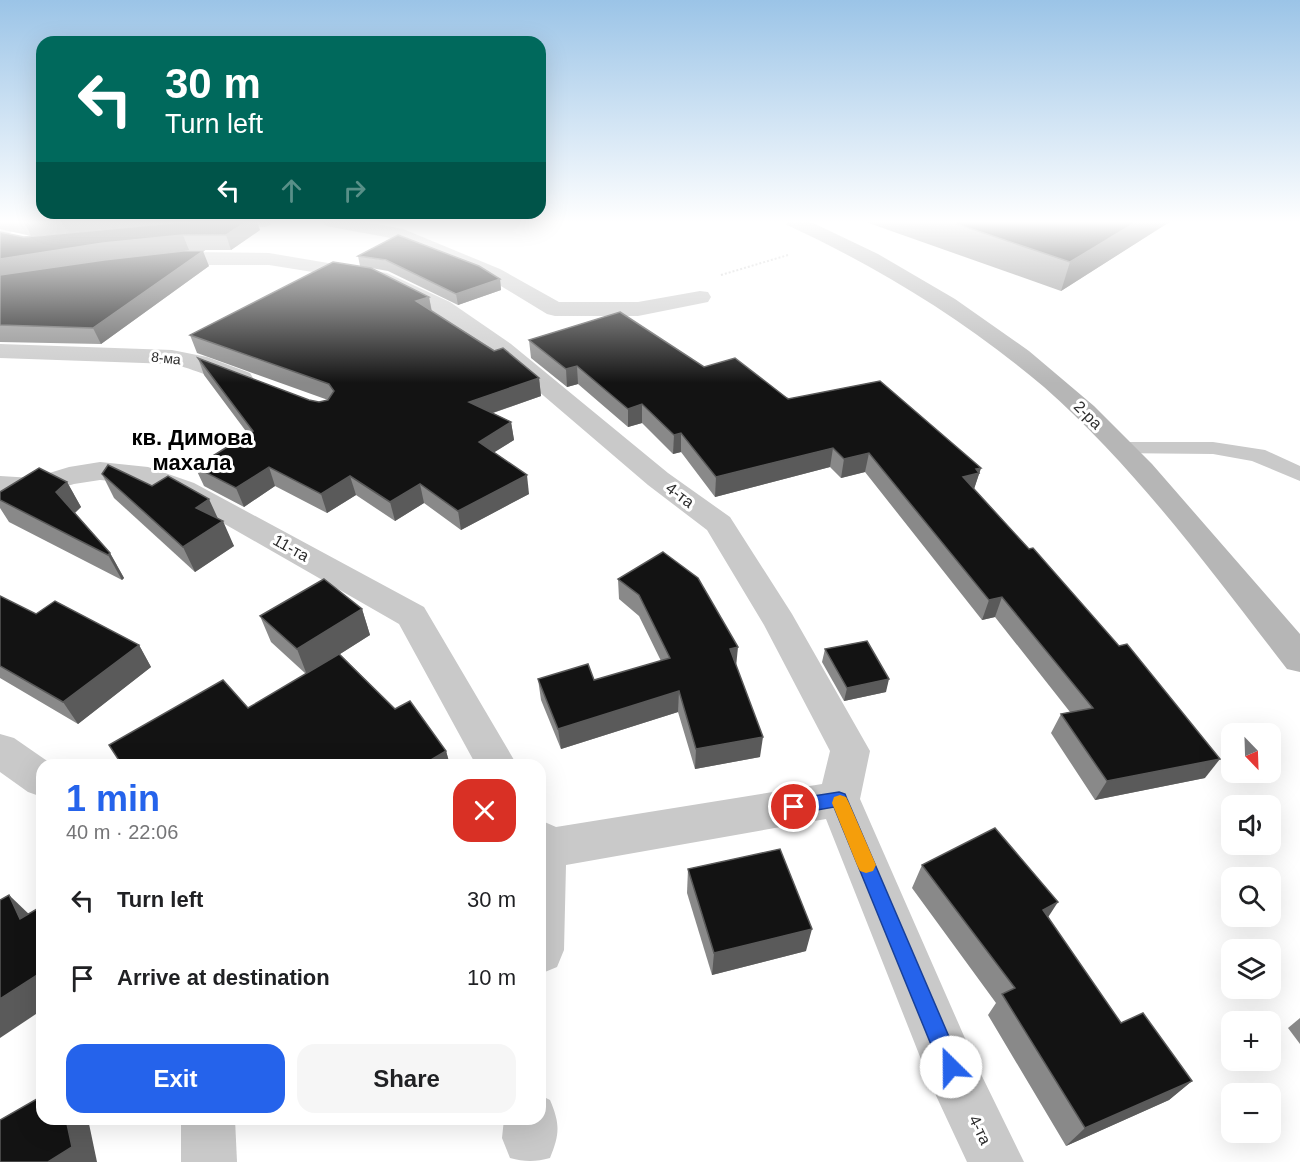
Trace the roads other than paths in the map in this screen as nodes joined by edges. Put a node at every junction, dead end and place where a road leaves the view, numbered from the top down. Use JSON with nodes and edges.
{"nodes":[{"id":1,"x":369,"y":275,"type":"edge"},
{"id":2,"x":497,"y":275,"type":"edge"},
{"id":3,"x":897,"y":275,"type":"edge"},
{"id":4,"x":700,"y":297,"type":"road end"},
{"id":5,"x":0,"y":351,"type":"edge"},
{"id":6,"x":261,"y":386,"type":"edge"},
{"id":7,"x":1120,"y":448,"type":"junction"},
{"id":8,"x":1300,"y":474,"type":"edge"},
{"id":9,"x":0,"y":485,"type":"edge"},
{"id":10,"x":35,"y":487,"type":"junction"},
{"id":11,"x":0,"y":513,"type":"edge"},
{"id":12,"x":1300,"y":659,"type":"edge"},
{"id":13,"x":0,"y":750,"type":"edge"},
{"id":14,"x":494,"y":759,"type":"edge"},
{"id":15,"x":36,"y":776,"type":"edge"},
{"id":16,"x":839,"y":799,"type":"junction"},
{"id":17,"x":546,"y":844,"type":"edge"},
{"id":18,"x":208,"y":1125,"type":"edge"},
{"id":19,"x":209,"y":1162,"type":"edge"},
{"id":20,"x":996,"y":1162,"type":"edge"}],
"edges":[{"from":1,"to":16,"type":"street","name":"4-та"},
{"from":2,"to":4,"type":"street"},
{"from":3,"to":7,"type":"main road","name":"2-ра"},
{"from":5,"to":6,"type":"street","name":"8-ма"},
{"from":7,"to":8,"type":"lane"},
{"from":7,"to":12,"type":"main road","name":"2-ра"},
{"from":9,"to":10,"type":"street","name":"11-та"},
{"from":10,"to":11,"type":"street"},
{"from":10,"to":14,"type":"street","name":"11-та"},
{"from":13,"to":15,"type":"street"},
{"from":16,"to":17,"type":"street"},
{"from":16,"to":20,"type":"street","name":"4-та"},
{"from":18,"to":19,"type":"street"}]}
